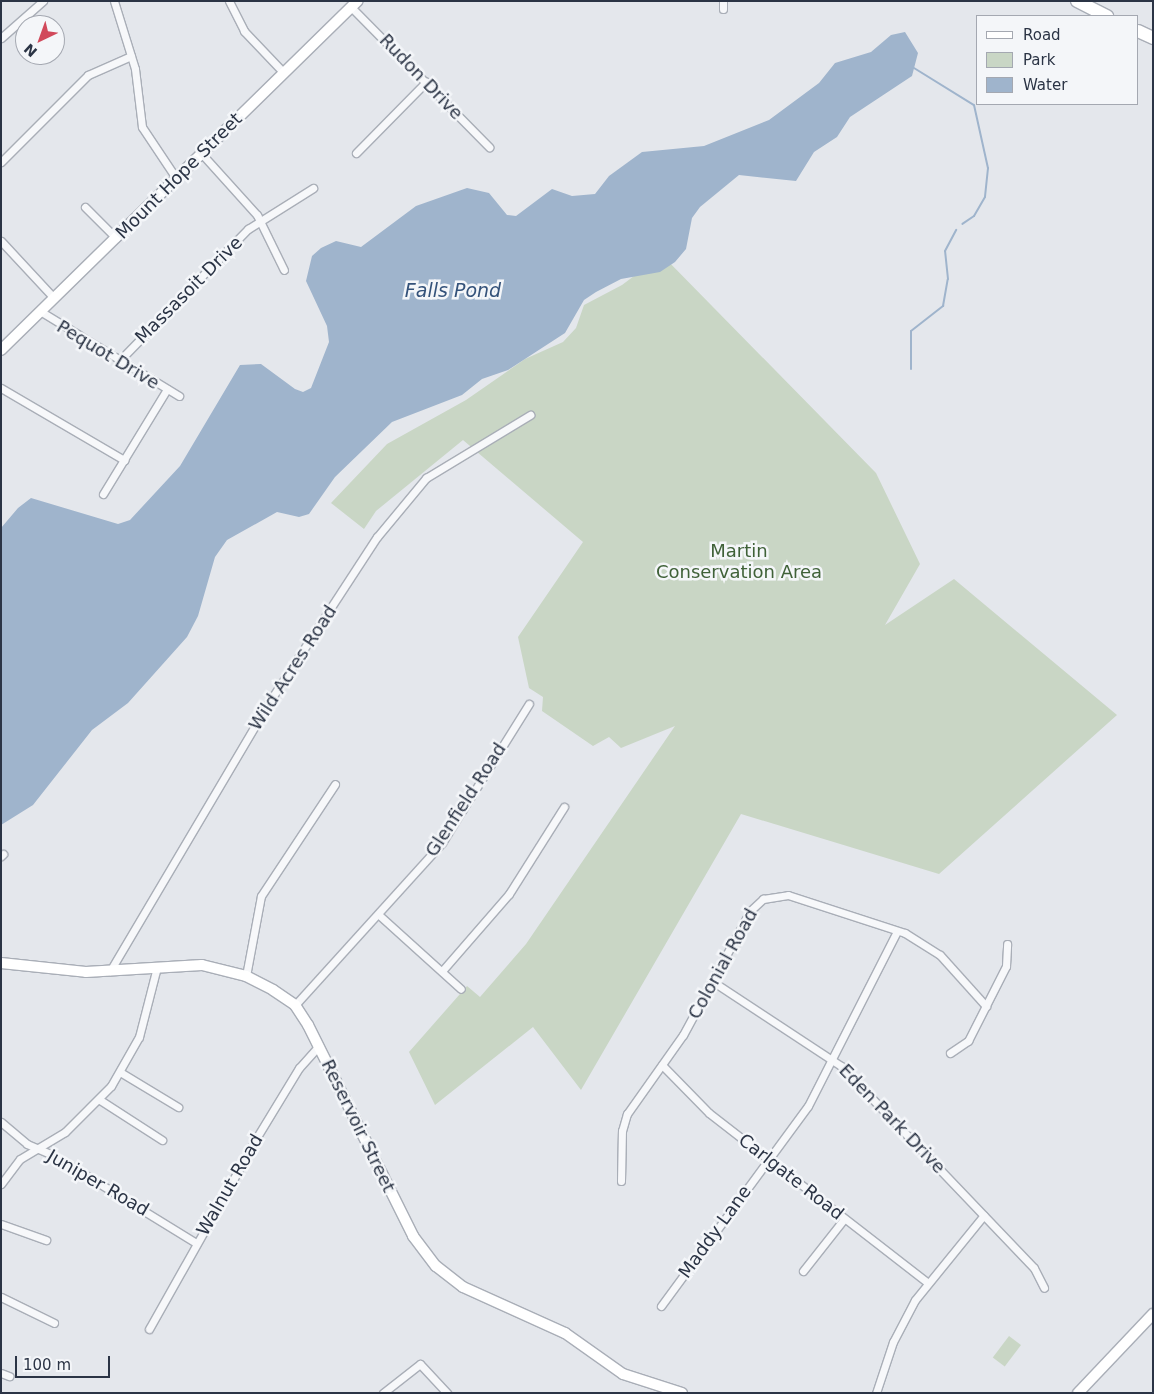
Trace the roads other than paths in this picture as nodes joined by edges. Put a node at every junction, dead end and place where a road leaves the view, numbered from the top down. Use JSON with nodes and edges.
{"nodes":[{"id":1,"x":43,"y":1,"type":"edge"},
{"id":2,"x":114,"y":1,"type":"edge"},
{"id":3,"x":229,"y":1,"type":"edge"},
{"id":4,"x":723,"y":1,"type":"edge"},
{"id":5,"x":1077,"y":1,"type":"edge"},
{"id":6,"x":354,"y":4,"type":"edge"},
{"id":7,"x":723,"y":9,"type":"dead end"},
{"id":8,"x":1106,"y":15,"type":"edge"},
{"id":9,"x":1139,"y":31,"type":"edge"},
{"id":10,"x":1,"y":38,"type":"edge"},
{"id":11,"x":1153,"y":38,"type":"edge"},
{"id":12,"x":131,"y":56,"type":"junction"},
{"id":13,"x":283,"y":72,"type":"junction"},
{"id":14,"x":426,"y":82,"type":"junction"},
{"id":15,"x":489,"y":147,"type":"dead end"},
{"id":16,"x":356,"y":153,"type":"dead end"},
{"id":17,"x":201,"y":154,"type":"junction"},
{"id":18,"x":1,"y":162,"type":"edge"},
{"id":19,"x":176,"y":178,"type":"junction"},
{"id":20,"x":313,"y":188,"type":"dead end"},
{"id":21,"x":85,"y":207,"type":"dead end"},
{"id":22,"x":260,"y":220,"type":"junction"},
{"id":23,"x":116,"y":238,"type":"junction"},
{"id":24,"x":1,"y":241,"type":"edge"},
{"id":25,"x":284,"y":270,"type":"dead end"},
{"id":26,"x":54,"y":298,"type":"junction"},
{"id":27,"x":40,"y":311,"type":"junction"},
{"id":28,"x":1,"y":350,"type":"edge"},
{"id":29,"x":119,"y":361,"type":"junction"},
{"id":30,"x":1,"y":388,"type":"edge"},
{"id":31,"x":166,"y":389,"type":"junction"},
{"id":32,"x":179,"y":396,"type":"dead end"},
{"id":33,"x":530,"y":415,"type":"dead end"},
{"id":34,"x":124,"y":460,"type":"junction"},
{"id":35,"x":104,"y":494,"type":"dead end"},
{"id":36,"x":529,"y":704,"type":"dead end"},
{"id":37,"x":335,"y":784,"type":"dead end"},
{"id":38,"x":564,"y":807,"type":"dead end"},
{"id":39,"x":379,"y":915,"type":"junction"},
{"id":40,"x":897,"y":930,"type":"junction"},
{"id":41,"x":1007,"y":944,"type":"dead end"},
{"id":42,"x":1,"y":963,"type":"edge"},
{"id":43,"x":157,"y":967,"type":"junction"},
{"id":44,"x":110,"y":971,"type":"junction"},
{"id":45,"x":442,"y":971,"type":"junction"},
{"id":46,"x":246,"y":976,"type":"junction"},
{"id":47,"x":712,"y":981,"type":"junction"},
{"id":48,"x":461,"y":989,"type":"dead end"},
{"id":49,"x":295,"y":1005,"type":"junction"},
{"id":50,"x":986,"y":1006,"type":"junction"},
{"id":51,"x":319,"y":1046,"type":"junction"},
{"id":52,"x":950,"y":1053,"type":"dead end"},
{"id":53,"x":834,"y":1060,"type":"junction"},
{"id":54,"x":662,"y":1065,"type":"junction"},
{"id":55,"x":120,"y":1072,"type":"junction"},
{"id":56,"x":100,"y":1100,"type":"junction"},
{"id":57,"x":178,"y":1108,"type":"dead end"},
{"id":58,"x":1,"y":1122,"type":"edge"},
{"id":59,"x":162,"y":1140,"type":"dead end"},
{"id":60,"x":39,"y":1149,"type":"junction"},
{"id":61,"x":770,"y":1159,"type":"junction"},
{"id":62,"x":621,"y":1181,"type":"dead end"},
{"id":63,"x":1,"y":1184,"type":"edge"},
{"id":64,"x":984,"y":1215,"type":"junction"},
{"id":65,"x":844,"y":1219,"type":"junction"},
{"id":66,"x":1,"y":1224,"type":"edge"},
{"id":67,"x":46,"y":1240,"type":"dead end"},
{"id":68,"x":196,"y":1242,"type":"junction"},
{"id":69,"x":803,"y":1270,"type":"dead end"},
{"id":70,"x":927,"y":1282,"type":"junction"},
{"id":71,"x":1044,"y":1288,"type":"dead end"},
{"id":72,"x":1,"y":1297,"type":"edge"},
{"id":73,"x":661,"y":1306,"type":"dead end"},
{"id":74,"x":1153,"y":1314,"type":"edge"},
{"id":75,"x":54,"y":1323,"type":"dead end"},
{"id":76,"x":149,"y":1329,"type":"dead end"},
{"id":77,"x":383,"y":1393,"type":"edge"},
{"id":78,"x":448,"y":1393,"type":"edge"},
{"id":79,"x":682,"y":1393,"type":"edge"},
{"id":80,"x":876,"y":1393,"type":"edge"},
{"id":81,"x":1078,"y":1393,"type":"edge"}],
"edges":[{"from":1,"to":10,"type":"street"},
{"from":2,"to":12,"type":"street"},
{"from":3,"to":13,"type":"street"},
{"from":4,"to":7,"type":"street"},
{"from":5,"to":8,"type":"highway"},
{"from":6,"to":13,"type":"street","name":"Mount Hope Street"},
{"from":6,"to":14,"type":"street","name":"Rudon Drive"},
{"from":9,"to":11,"type":"highway"},
{"from":12,"to":18,"type":"street"},
{"from":12,"to":19,"type":"street"},
{"from":13,"to":17,"type":"street","name":"Mount Hope Street"},
{"from":14,"to":15,"type":"street","name":"Rudon Drive"},
{"from":14,"to":16,"type":"street"},
{"from":17,"to":19,"type":"street","name":"Mount Hope Street"},
{"from":17,"to":22,"type":"street"},
{"from":19,"to":23,"type":"street","name":"Mount Hope Street"},
{"from":20,"to":22,"type":"street","name":"Massasoit Drive"},
{"from":21,"to":23,"type":"street"},
{"from":22,"to":25,"type":"street"},
{"from":22,"to":29,"type":"street","name":"Massasoit Drive"},
{"from":23,"to":26,"type":"street","name":"Mount Hope Street"},
{"from":24,"to":26,"type":"street"},
{"from":26,"to":27,"type":"street","name":"Mount Hope Street"},
{"from":27,"to":28,"type":"street","name":"Mount Hope Street"},
{"from":27,"to":29,"type":"street","name":"Pequot Drive"},
{"from":29,"to":31,"type":"street","name":"Pequot Drive"},
{"from":30,"to":34,"type":"street"},
{"from":31,"to":32,"type":"street","name":"Pequot Drive"},
{"from":31,"to":34,"type":"street"},
{"from":33,"to":44,"type":"street","name":"Wild Acres Road"},
{"from":34,"to":35,"type":"street"},
{"from":36,"to":39,"type":"street","name":"Glenfield Road"},
{"from":37,"to":46,"type":"street"},
{"from":38,"to":45,"type":"street"},
{"from":39,"to":45,"type":"street"},
{"from":39,"to":49,"type":"street","name":"Glenfield Road"},
{"from":40,"to":47,"type":"street","name":"Colonial Road"},
{"from":40,"to":50,"type":"street","name":"Colonial Road"},
{"from":40,"to":53,"type":"street","name":"Maddy Lane"},
{"from":41,"to":50,"type":"street"},
{"from":42,"to":44,"type":"street","name":"Reservoir Street"},
{"from":43,"to":44,"type":"street","name":"Reservoir Street"},
{"from":43,"to":46,"type":"street","name":"Reservoir Street"},
{"from":43,"to":55,"type":"street"},
{"from":45,"to":48,"type":"street"},
{"from":46,"to":49,"type":"street","name":"Reservoir Street"},
{"from":47,"to":53,"type":"street","name":"Eden Park Drive"},
{"from":47,"to":54,"type":"street","name":"Colonial Road"},
{"from":49,"to":51,"type":"street","name":"Reservoir Street"},
{"from":50,"to":52,"type":"street"},
{"from":51,"to":68,"type":"street","name":"Walnut Road"},
{"from":51,"to":79,"type":"street","name":"Reservoir Street"},
{"from":53,"to":61,"type":"street","name":"Maddy Lane"},
{"from":53,"to":64,"type":"street","name":"Eden Park Drive"},
{"from":54,"to":61,"type":"street","name":"Carlgate Road"},
{"from":54,"to":62,"type":"street","name":"Colonial Road"},
{"from":55,"to":56,"type":"street"},
{"from":55,"to":57,"type":"street"},
{"from":56,"to":59,"type":"street"},
{"from":56,"to":60,"type":"street"},
{"from":58,"to":60,"type":"street","name":"Juniper Road"},
{"from":60,"to":63,"type":"street"},
{"from":60,"to":68,"type":"street","name":"Juniper Road"},
{"from":61,"to":65,"type":"street","name":"Carlgate Road"},
{"from":61,"to":73,"type":"street","name":"Maddy Lane"},
{"from":64,"to":70,"type":"street"},
{"from":64,"to":71,"type":"street","name":"Eden Park Drive"},
{"from":65,"to":69,"type":"street"},
{"from":65,"to":70,"type":"street","name":"Carlgate Road"},
{"from":66,"to":67,"type":"street"},
{"from":68,"to":76,"type":"street","name":"Walnut Road"},
{"from":70,"to":80,"type":"street"},
{"from":72,"to":75,"type":"street"},
{"from":74,"to":81,"type":"street"},
{"from":77,"to":78,"type":"street"}]}
